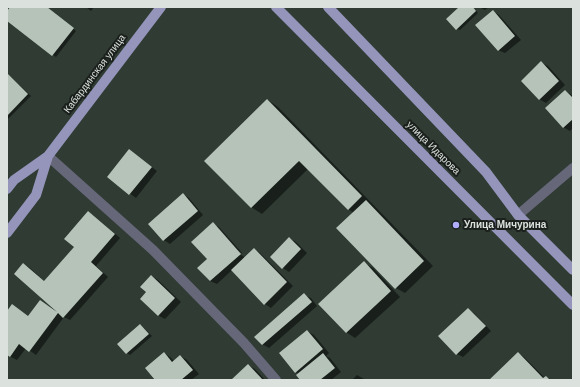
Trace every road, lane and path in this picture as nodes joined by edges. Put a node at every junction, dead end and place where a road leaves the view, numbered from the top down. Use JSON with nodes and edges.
{"nodes":[{"id":1,"x":162,"y":7,"type":"edge"},
{"id":2,"x":276,"y":7,"type":"edge"},
{"id":3,"x":328,"y":7,"type":"edge"},
{"id":4,"x":48,"y":156,"type":"junction"},
{"id":5,"x":573,"y":168,"type":"edge"},
{"id":6,"x":7,"y":189,"type":"edge"},
{"id":7,"x":518,"y":215,"type":"junction"},
{"id":8,"x":7,"y":232,"type":"edge"},
{"id":9,"x":573,"y":270,"type":"edge"},
{"id":10,"x":573,"y":304,"type":"edge"},
{"id":11,"x":276,"y":380,"type":"edge"}],
"edges":[{"from":1,"to":4,"type":"main road","name":"Кабардинская улица"},
{"from":2,"to":10,"type":"main road","name":"улица Идарова"},
{"from":3,"to":7,"type":"main road","name":"улица Идарова"},
{"from":4,"to":6,"type":"main road","name":"Кабардинская улица"},
{"from":4,"to":8,"type":"main road","name":"Кабардинская улица"},
{"from":4,"to":11,"type":"street"},
{"from":5,"to":7,"type":"street"},
{"from":7,"to":9,"type":"main road","name":"улица Идарова"}]}
